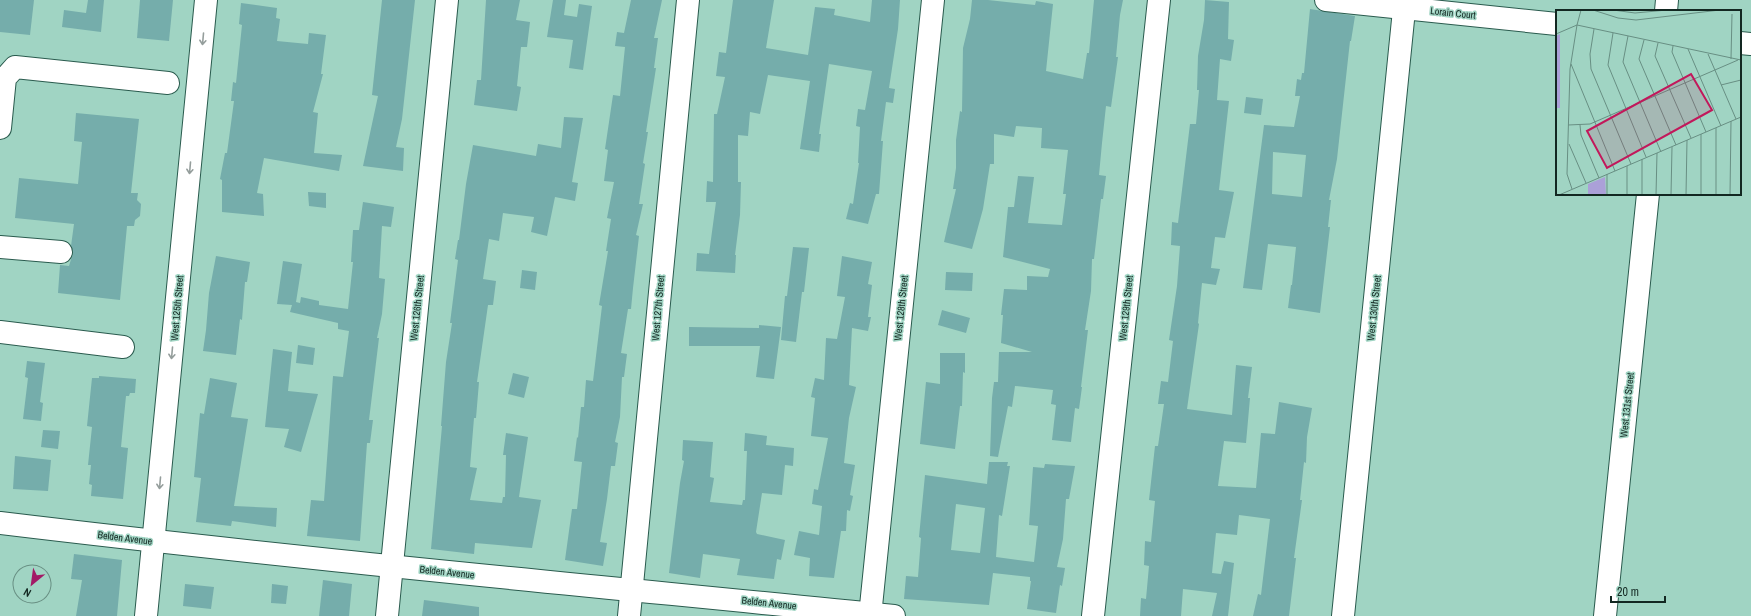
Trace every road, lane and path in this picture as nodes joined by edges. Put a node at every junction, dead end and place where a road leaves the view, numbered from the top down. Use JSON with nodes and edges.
{"nodes":[{"id":1,"x":206,"y":0,"type":"edge"},
{"id":2,"x":447,"y":0,"type":"edge"},
{"id":3,"x":688,"y":0,"type":"edge"},
{"id":4,"x":933,"y":0,"type":"edge"},
{"id":5,"x":1159,"y":0,"type":"edge"},
{"id":6,"x":1326,"y":0,"type":"edge"},
{"id":7,"x":1667,"y":0,"type":"edge"},
{"id":8,"x":1405,"y":4,"type":"edge"},
{"id":9,"x":1666,"y":10,"type":"edge"},
{"id":10,"x":1556,"y":24,"type":"edge"},
{"id":11,"x":1741,"y":43,"type":"edge"},
{"id":12,"x":1751,"y":44,"type":"edge"},
{"id":13,"x":168,"y":83,"type":"dead end"},
{"id":14,"x":0,"y":128,"type":"edge"},
{"id":15,"x":1648,"y":195,"type":"edge"},
{"id":16,"x":0,"y":247,"type":"edge"},
{"id":17,"x":61,"y":252,"type":"dead end"},
{"id":18,"x":0,"y":332,"type":"edge"},
{"id":19,"x":123,"y":347,"type":"dead end"},
{"id":20,"x":0,"y":523,"type":"edge"},
{"id":21,"x":154,"y":542,"type":"junction"},
{"id":22,"x":392,"y":566,"type":"junction"},
{"id":23,"x":631,"y":590,"type":"junction"},
{"id":24,"x":870,"y":615,"type":"edge"},
{"id":25,"x":146,"y":616,"type":"edge"},
{"id":26,"x":387,"y":616,"type":"edge"},
{"id":27,"x":628,"y":616,"type":"edge"},
{"id":28,"x":894,"y":616,"type":"edge"},
{"id":29,"x":1093,"y":616,"type":"edge"},
{"id":30,"x":1343,"y":616,"type":"edge"},
{"id":31,"x":1605,"y":616,"type":"edge"}],
"edges":[{"from":1,"to":21,"type":"street","name":"West 125th Street","one_way":true},
{"from":2,"to":22,"type":"street","name":"West 126th Street"},
{"from":3,"to":23,"type":"street","name":"West 127th Street"},
{"from":4,"to":24,"type":"street","name":"West 128th Street"},
{"from":5,"to":29,"type":"street","name":"West 129th Street"},
{"from":6,"to":8,"type":"street","name":"Lorain Court"},
{"from":7,"to":9,"type":"street"},
{"from":8,"to":10,"type":"street","name":"Lorain Court"},
{"from":8,"to":30,"type":"street","name":"West 130th Street"},
{"from":11,"to":12,"type":"street"},
{"from":13,"to":14,"type":"street"},
{"from":15,"to":31,"type":"street","name":"West 131st Street"},
{"from":16,"to":17,"type":"street"},
{"from":18,"to":19,"type":"street"},
{"from":20,"to":21,"type":"street","name":"Belden Avenue"},
{"from":21,"to":22,"type":"street","name":"Belden Avenue"},
{"from":21,"to":25,"type":"street","name":"West 125th Street"},
{"from":22,"to":23,"type":"street","name":"Belden Avenue"},
{"from":22,"to":26,"type":"street","name":"West 126th Street"},
{"from":23,"to":24,"type":"street","name":"Belden Avenue"},
{"from":23,"to":27,"type":"street","name":"West 127th Street"},
{"from":24,"to":28,"type":"street","name":"Belden Avenue"}]}
